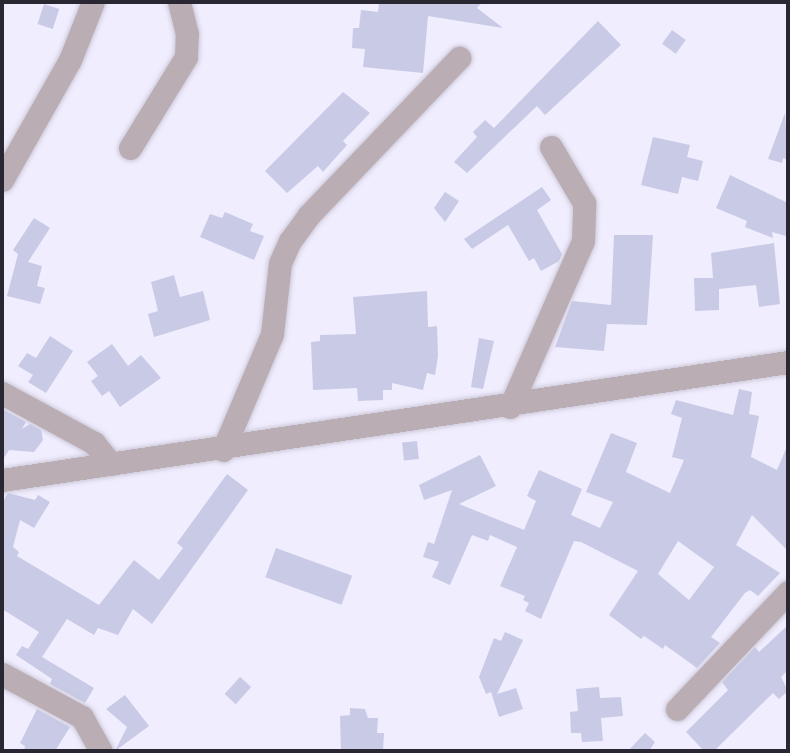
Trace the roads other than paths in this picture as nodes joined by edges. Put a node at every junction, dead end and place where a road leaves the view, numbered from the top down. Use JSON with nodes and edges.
{"nodes":[{"id":1,"x":93,"y":2,"type":"edge"},
{"id":2,"x":179,"y":2,"type":"edge"},
{"id":3,"x":459,"y":58,"type":"dead end"},
{"id":4,"x":551,"y":147,"type":"dead end"},
{"id":5,"x":130,"y":148,"type":"dead end"},
{"id":6,"x":2,"y":180,"type":"edge"},
{"id":7,"x":788,"y":362,"type":"edge"},
{"id":8,"x":2,"y":393,"type":"edge"},
{"id":9,"x":510,"y":407,"type":"junction"},
{"id":10,"x":223,"y":450,"type":"junction"},
{"id":11,"x":111,"y":464,"type":"junction"},
{"id":12,"x":2,"y":480,"type":"edge"},
{"id":13,"x":788,"y":592,"type":"edge"},
{"id":14,"x":2,"y":674,"type":"edge"},
{"id":15,"x":677,"y":709,"type":"dead end"},
{"id":16,"x":101,"y":751,"type":"edge"}],
"edges":[{"from":1,"to":6,"type":"street"},
{"from":2,"to":5,"type":"street"},
{"from":3,"to":10,"type":"street"},
{"from":4,"to":9,"type":"street"},
{"from":7,"to":9,"type":"street"},
{"from":8,"to":11,"type":"street"},
{"from":9,"to":10,"type":"street"},
{"from":10,"to":11,"type":"street"},
{"from":11,"to":12,"type":"street"},
{"from":13,"to":15,"type":"street"},
{"from":14,"to":16,"type":"street"}]}
